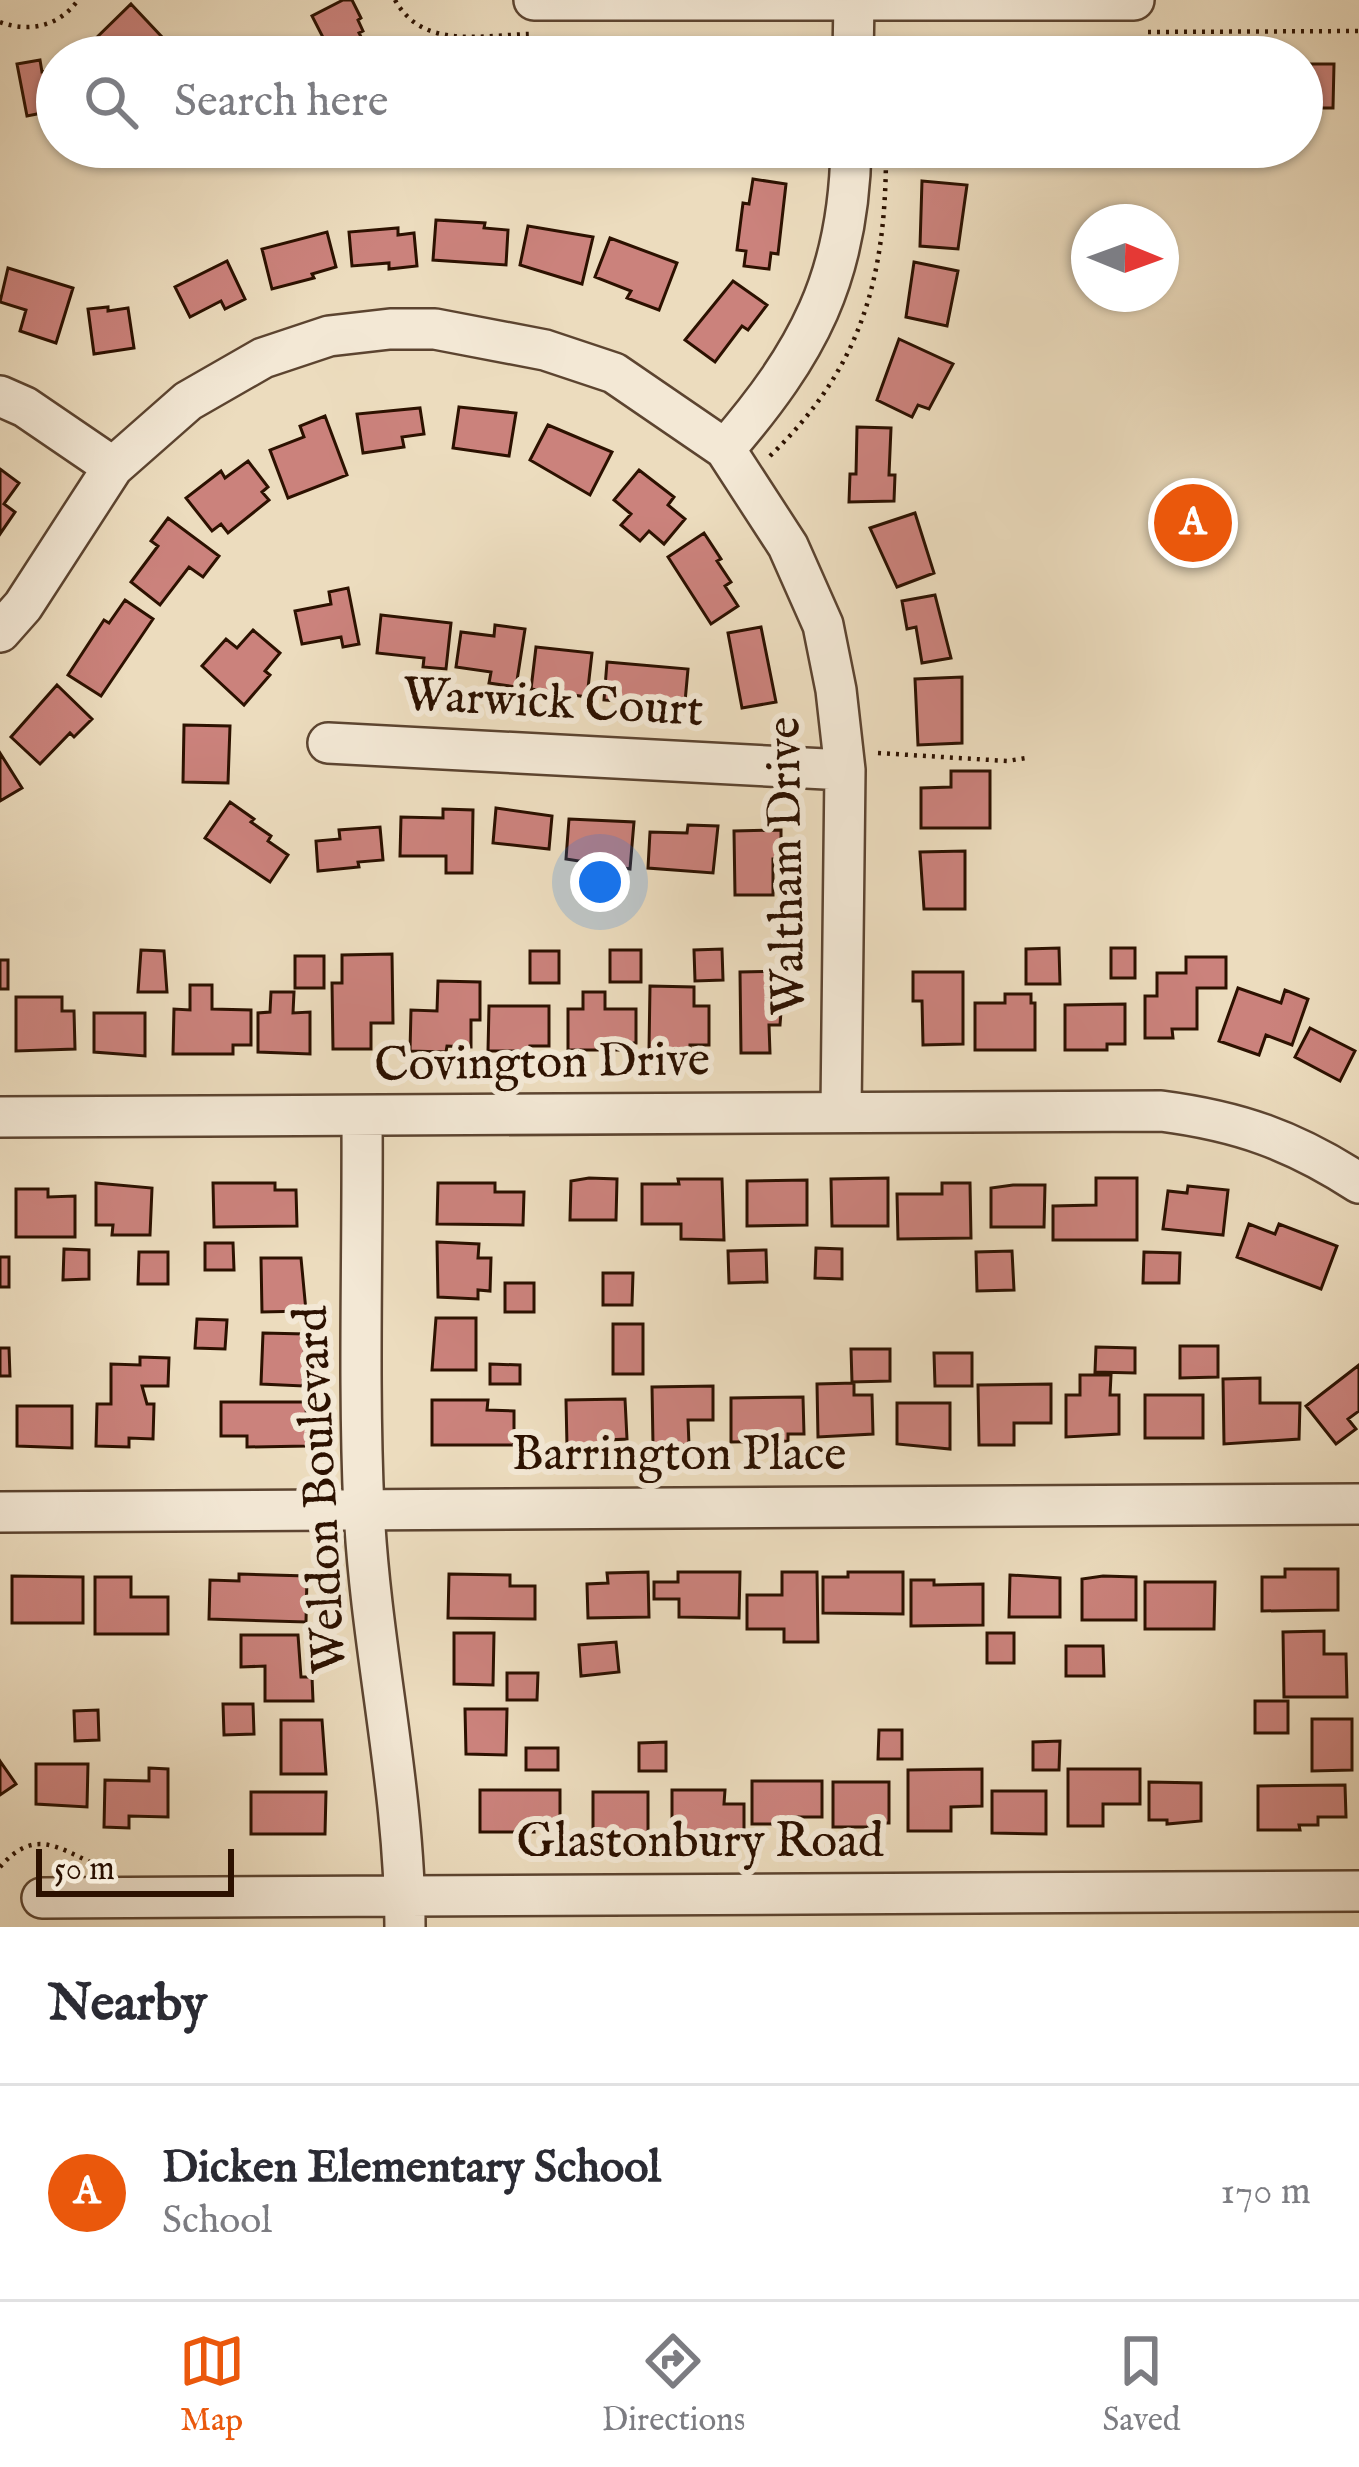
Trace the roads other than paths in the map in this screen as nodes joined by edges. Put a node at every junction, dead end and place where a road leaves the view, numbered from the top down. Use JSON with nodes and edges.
{"nodes":[{"id":1,"x":534,"y":0,"type":"edge"},
{"id":2,"x":1134,"y":0,"type":"edge"},
{"id":3,"x":854,"y":1,"type":"edge"},
{"id":4,"x":853,"y":36,"type":"edge"},
{"id":5,"x":851,"y":168,"type":"edge"},
{"id":6,"x":0,"y":396,"type":"edge"},
{"id":7,"x":725,"y":449,"type":"junction"},
{"id":8,"x":113,"y":467,"type":"junction"},
{"id":9,"x":0,"y":632,"type":"edge"},
{"id":10,"x":328,"y":743,"type":"dead end"},
{"id":11,"x":844,"y":761,"type":"junction"},
{"id":12,"x":841,"y":1110,"type":"junction"},
{"id":13,"x":0,"y":1117,"type":"edge"},
{"id":14,"x":362,"y":1118,"type":"junction"},
{"id":15,"x":1359,"y":1183,"type":"edge"},
{"id":16,"x":1359,"y":1504,"type":"edge"},
{"id":17,"x":364,"y":1509,"type":"junction"},
{"id":18,"x":0,"y":1512,"type":"edge"},
{"id":19,"x":1359,"y":1891,"type":"edge"},
{"id":20,"x":42,"y":1898,"type":"dead end"},
{"id":21,"x":405,"y":1911,"type":"edge"}],
"edges":[{"from":1,"to":3,"type":"street"},
{"from":2,"to":3,"type":"street"},
{"from":3,"to":4,"type":"street"},
{"from":5,"to":7,"type":"street"},
{"from":6,"to":8,"type":"street"},
{"from":7,"to":8,"type":"street","name":"Waltham Drive"},
{"from":7,"to":11,"type":"street","name":"Waltham Drive"},
{"from":8,"to":9,"type":"street","name":"Waltham Drive"},
{"from":10,"to":11,"type":"street","name":"Warwick Court"},
{"from":11,"to":12,"type":"street","name":"Waltham Drive"},
{"from":12,"to":14,"type":"street","name":"Covington Drive"},
{"from":12,"to":15,"type":"street","name":"Covington Drive"},
{"from":13,"to":14,"type":"street","name":"Covington Drive"},
{"from":14,"to":17,"type":"street","name":"Weldon Boulevard"},
{"from":16,"to":17,"type":"street","name":"Barrington Place"},
{"from":17,"to":18,"type":"street","name":"Barrington Place"},
{"from":17,"to":21,"type":"street","name":"Weldon Boulevard"},
{"from":19,"to":21,"type":"street","name":"Glastonbury Road"},
{"from":20,"to":21,"type":"street","name":"Glastonbury Road"}]}
